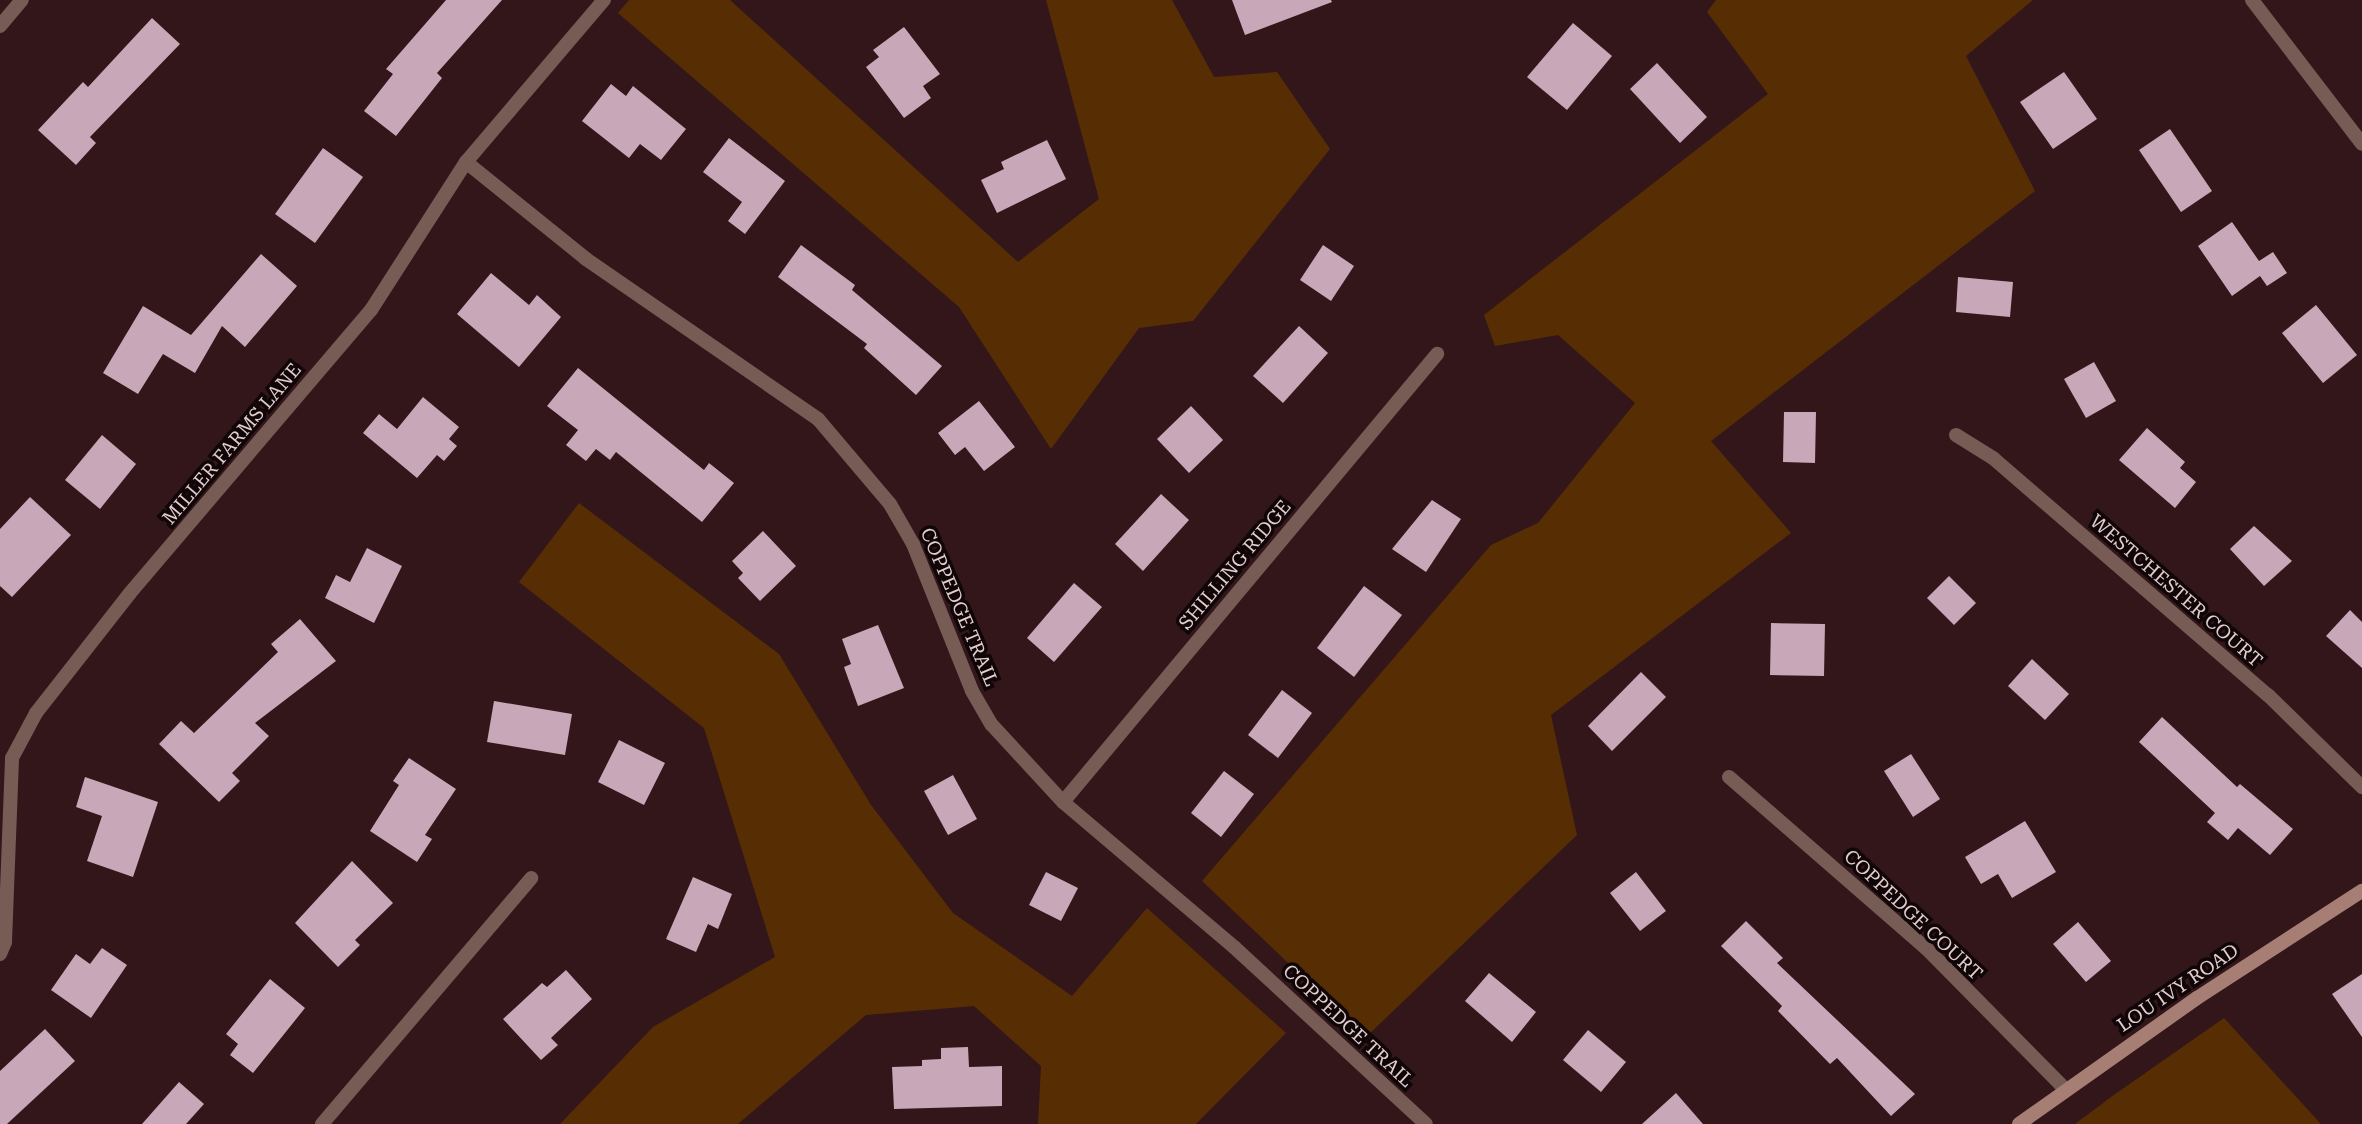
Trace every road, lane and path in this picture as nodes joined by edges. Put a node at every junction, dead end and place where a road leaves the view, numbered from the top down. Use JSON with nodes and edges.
{"nodes":[{"id":1,"x":22,"y":0,"type":"edge"},
{"id":2,"x":604,"y":0,"type":"edge"},
{"id":3,"x":2252,"y":0,"type":"edge"},
{"id":4,"x":0,"y":26,"type":"edge"},
{"id":5,"x":2362,"y":144,"type":"edge"},
{"id":6,"x":466,"y":162,"type":"junction"},
{"id":7,"x":1437,"y":354,"type":"dead end"},
{"id":8,"x":1956,"y":435,"type":"dead end"},
{"id":9,"x":1729,"y":777,"type":"dead end"},
{"id":10,"x":2362,"y":787,"type":"edge"},
{"id":11,"x":1063,"y":802,"type":"junction"},
{"id":12,"x":531,"y":878,"type":"dead end"},
{"id":13,"x":2362,"y":891,"type":"edge"},
{"id":14,"x":0,"y":954,"type":"edge"},
{"id":15,"x":2064,"y":1088,"type":"junction"},
{"id":16,"x":322,"y":1124,"type":"edge"},
{"id":17,"x":1426,"y":1124,"type":"edge"},
{"id":18,"x":2019,"y":1124,"type":"edge"}],
"edges":[{"from":1,"to":4,"type":"street"},
{"from":2,"to":6,"type":"street","name":"MILLER FARMS LANE"},
{"from":3,"to":5,"type":"street"},
{"from":6,"to":11,"type":"street","name":"COPPEDGE TRAIL"},
{"from":6,"to":14,"type":"street","name":"MILLER FARMS LANE"},
{"from":7,"to":11,"type":"street","name":"SHILLING RIDGE"},
{"from":8,"to":10,"type":"street","name":"WESTCHESTER COURT"},
{"from":9,"to":15,"type":"street","name":"COPPEDGE COURT"},
{"from":11,"to":17,"type":"street","name":"COPPEDGE TRAIL"},
{"from":12,"to":16,"type":"street"},
{"from":13,"to":15,"type":"street","name":"LOU IVY ROAD"},
{"from":15,"to":18,"type":"street","name":"LOU IVY ROAD"}]}
